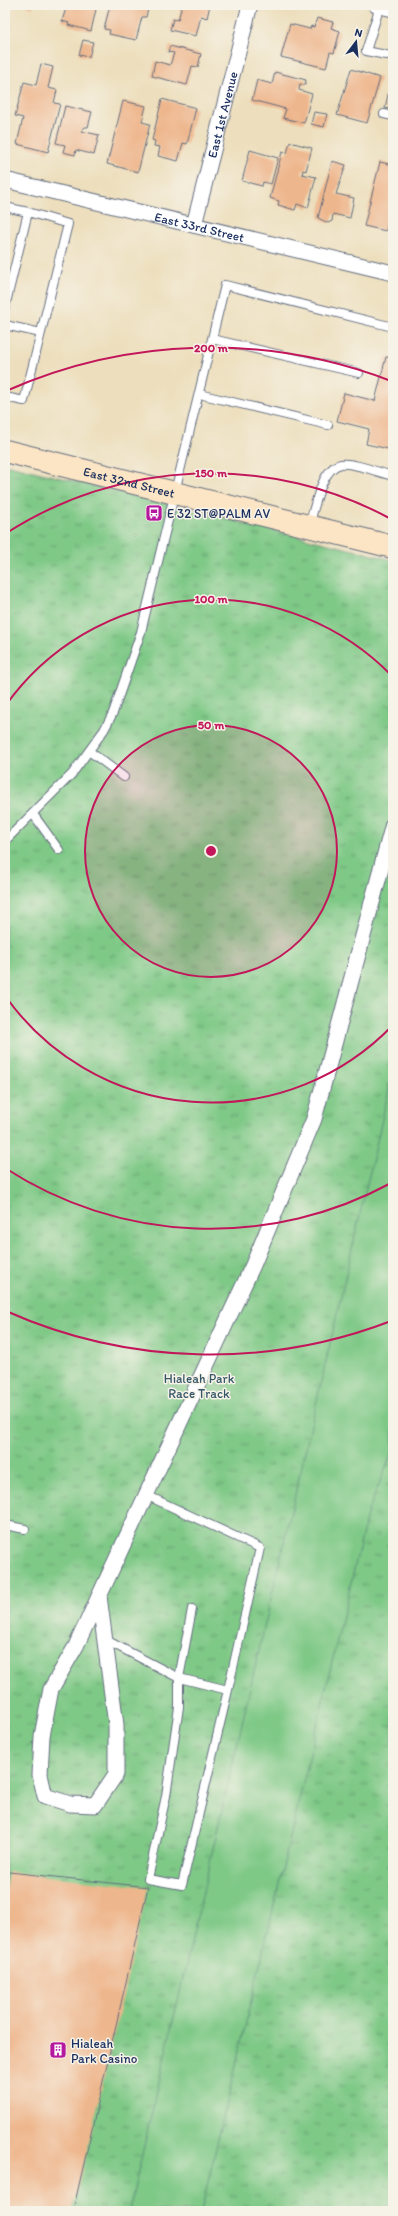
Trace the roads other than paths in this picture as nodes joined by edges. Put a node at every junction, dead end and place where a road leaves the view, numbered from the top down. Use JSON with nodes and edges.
{"nodes":[{"id":1,"x":250,"y":5,"type":"edge"},
{"id":2,"x":383,"y":6,"type":"edge"},
{"id":3,"x":386,"y":55,"type":"dead end"},
{"id":4,"x":384,"y":114,"type":"dead end"},
{"id":5,"x":393,"y":116,"type":"edge"},
{"id":6,"x":5,"y":180,"type":"edge"},
{"id":7,"x":5,"y":207,"type":"edge"},
{"id":8,"x":28,"y":212,"type":"junction"},
{"id":9,"x":194,"y":225,"type":"junction"},
{"id":10,"x":393,"y":273,"type":"edge"},
{"id":11,"x":5,"y":307,"type":"edge"},
{"id":12,"x":5,"y":325,"type":"edge"},
{"id":13,"x":393,"y":327,"type":"edge"},
{"id":14,"x":41,"y":333,"type":"junction"},
{"id":15,"x":212,"y":339,"type":"junction"},
{"id":16,"x":359,"y":373,"type":"dead end"},
{"id":17,"x":199,"y":394,"type":"junction"},
{"id":18,"x":5,"y":397,"type":"edge"},
{"id":19,"x":328,"y":424,"type":"dead end"},
{"id":20,"x":5,"y":451,"type":"edge"},
{"id":21,"x":393,"y":476,"type":"edge"},
{"id":22,"x":175,"y":493,"type":"junction"},
{"id":23,"x":309,"y":526,"type":"junction"},
{"id":24,"x":393,"y":546,"type":"edge"},
{"id":25,"x":89,"y":751,"type":"junction"},
{"id":26,"x":124,"y":777,"type":"dead end"},
{"id":27,"x":33,"y":814,"type":"junction"},
{"id":28,"x":393,"y":824,"type":"edge"},
{"id":29,"x":5,"y":840,"type":"edge"},
{"id":30,"x":59,"y":850,"type":"dead end"},
{"id":31,"x":146,"y":1495,"type":"junction"},
{"id":32,"x":5,"y":1525,"type":"edge"},
{"id":33,"x":25,"y":1529,"type":"dead end"},
{"id":34,"x":99,"y":1596,"type":"junction"},
{"id":35,"x":192,"y":1609,"type":"dead end"},
{"id":36,"x":106,"y":1640,"type":"junction"},
{"id":37,"x":179,"y":1678,"type":"junction"},
{"id":38,"x":228,"y":1690,"type":"junction"}],
"edges":[{"from":1,"to":9,"type":"street","name":"East 1st Avenue"},
{"from":2,"to":3,"type":"lane"},
{"from":4,"to":5,"type":"lane"},
{"from":6,"to":9,"type":"street","name":"East 33rd Street"},
{"from":7,"to":8,"type":"lane"},
{"from":8,"to":11,"type":"lane"},
{"from":8,"to":14,"type":"lane"},
{"from":9,"to":10,"type":"street","name":"East 33rd Street"},
{"from":12,"to":14,"type":"lane"},
{"from":13,"to":15,"type":"lane"},
{"from":14,"to":18,"type":"lane"},
{"from":15,"to":16,"type":"lane"},
{"from":15,"to":17,"type":"lane"},
{"from":17,"to":19,"type":"lane"},
{"from":17,"to":22,"type":"lane"},
{"from":20,"to":22,"type":"street","name":"East 32nd Street"},
{"from":21,"to":23,"type":"lane"},
{"from":22,"to":23,"type":"street","name":"East 32nd Street"},
{"from":22,"to":25,"type":"lane"},
{"from":23,"to":24,"type":"street","name":"East 32nd Street"},
{"from":25,"to":26,"type":"lane"},
{"from":25,"to":27,"type":"lane"},
{"from":27,"to":29,"type":"lane"},
{"from":27,"to":30,"type":"lane"},
{"from":28,"to":31,"type":"street"},
{"from":31,"to":34,"type":"street"},
{"from":31,"to":38,"type":"lane"},
{"from":32,"to":33,"type":"lane"},
{"from":34,"to":36,"type":"street"},
{"from":34,"to":36,"type":"street"},
{"from":35,"to":37,"type":"lane"},
{"from":36,"to":37,"type":"lane"},
{"from":37,"to":38,"type":"lane"},
{"from":37,"to":38,"type":"lane"}]}
